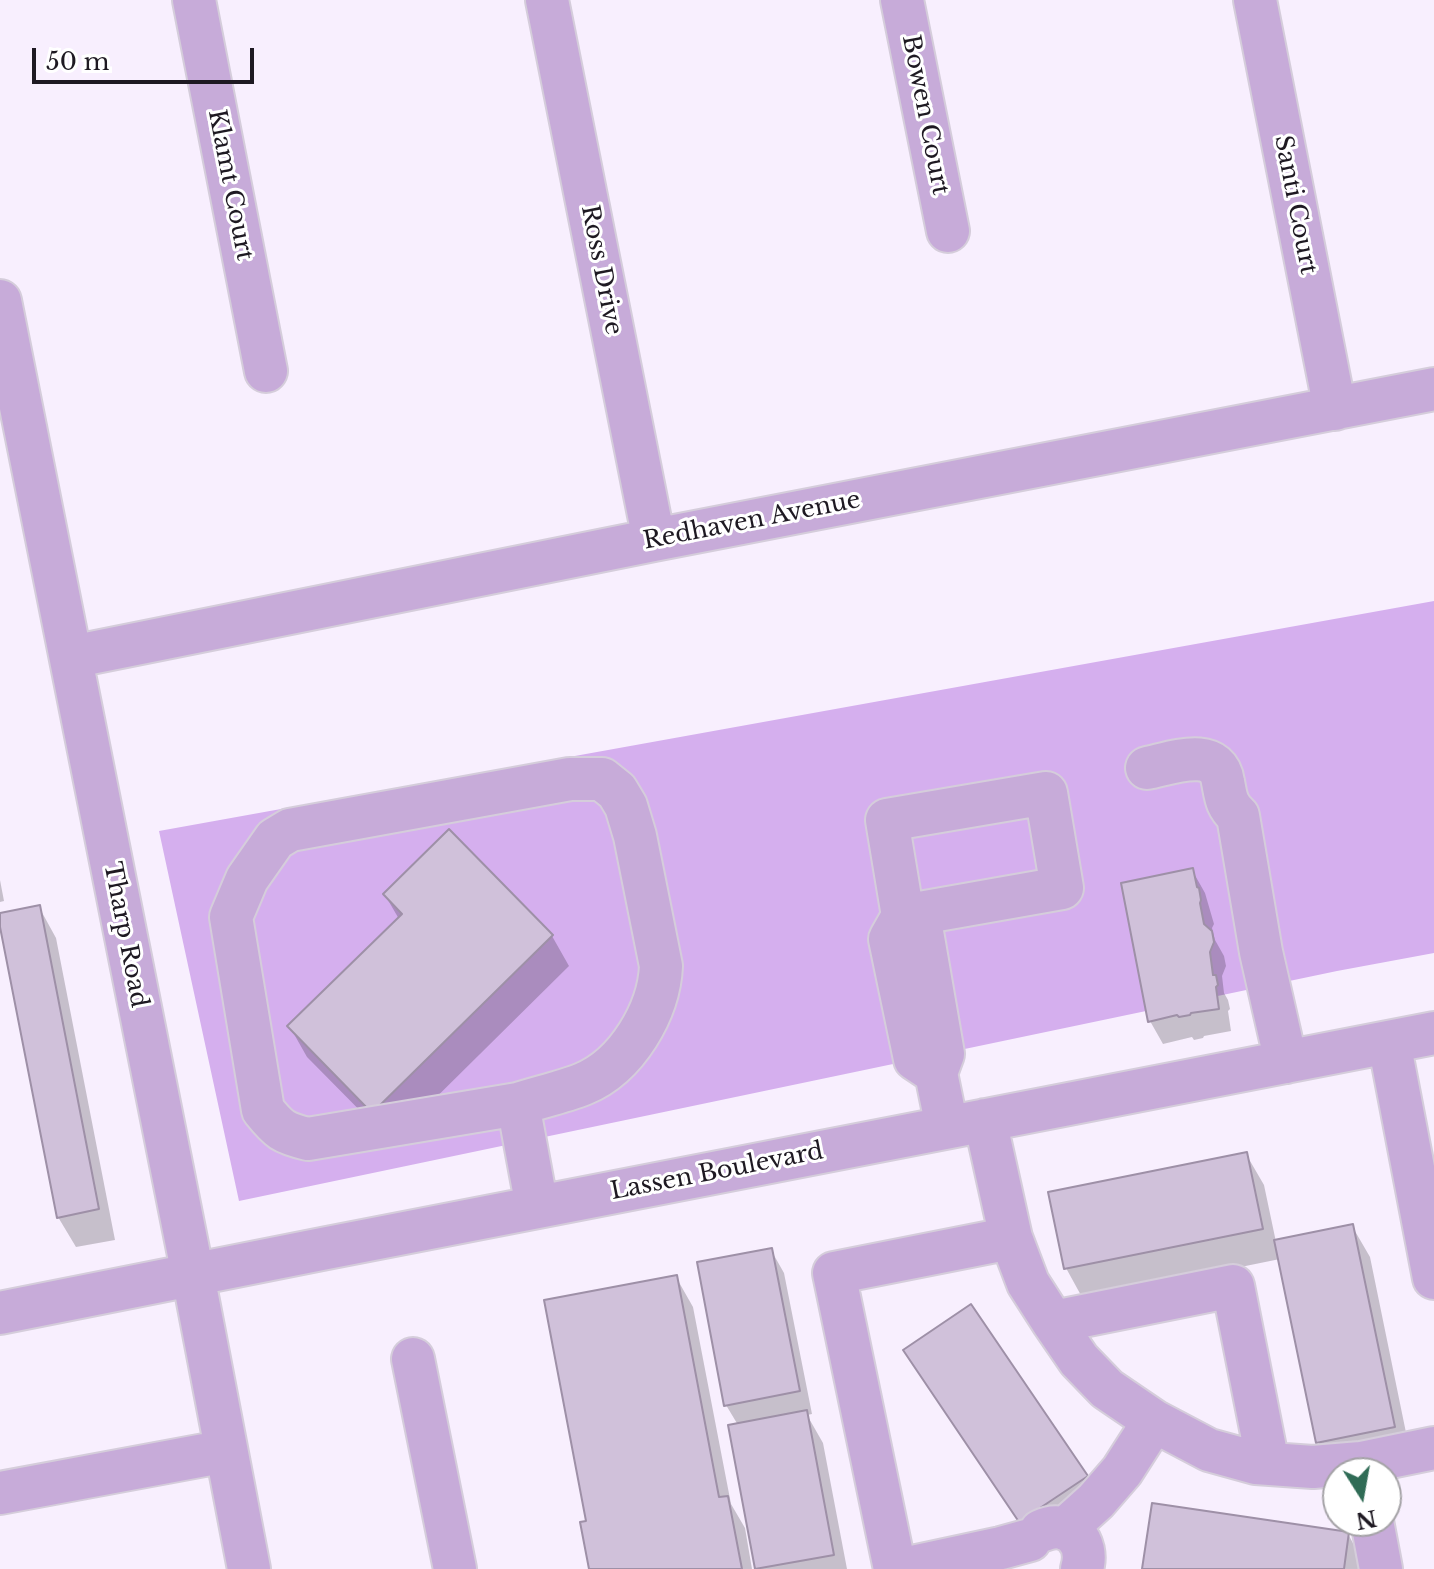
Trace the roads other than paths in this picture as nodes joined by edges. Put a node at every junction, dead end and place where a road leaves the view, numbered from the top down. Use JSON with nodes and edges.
{"nodes":[{"id":1,"x":194,"y":0,"type":"edge"},
{"id":2,"x":547,"y":0,"type":"edge"},
{"id":3,"x":902,"y":0,"type":"edge"},
{"id":4,"x":1255,"y":0,"type":"edge"},
{"id":5,"x":948,"y":231,"type":"dead end"},
{"id":6,"x":0,"y":301,"type":"edge"},
{"id":7,"x":266,"y":371,"type":"dead end"},
{"id":8,"x":1434,"y":389,"type":"edge"},
{"id":9,"x":1335,"y":409,"type":"junction"},
{"id":10,"x":654,"y":540,"type":"junction"},
{"id":11,"x":71,"y":657,"type":"junction"},
{"id":12,"x":1147,"y":768,"type":"dead end"},
{"id":13,"x":903,"y":916,"type":"dead end"},
{"id":14,"x":1434,"y":1033,"type":"edge"},
{"id":15,"x":1389,"y":1042,"type":"junction"},
{"id":16,"x":1286,"y":1062,"type":"junction"},
{"id":17,"x":518,"y":1104,"type":"junction"},
{"id":18,"x":966,"y":1124,"type":"junction"},
{"id":19,"x":537,"y":1207,"type":"junction"},
{"id":20,"x":1011,"y":1238,"type":"junction"},
{"id":21,"x":193,"y":1275,"type":"junction"},
{"id":22,"x":1434,"y":1278,"type":"edge"},
{"id":23,"x":0,"y":1313,"type":"edge"},
{"id":24,"x":1053,"y":1322,"type":"junction"},
{"id":25,"x":413,"y":1359,"type":"dead end"},
{"id":26,"x":1154,"y":1421,"type":"junction"},
{"id":27,"x":1434,"y":1448,"type":"edge"},
{"id":28,"x":226,"y":1451,"type":"junction"},
{"id":29,"x":1402,"y":1457,"type":"edge"},
{"id":30,"x":1268,"y":1464,"type":"junction"},
{"id":31,"x":1322,"y":1467,"type":"edge"},
{"id":32,"x":0,"y":1493,"type":"edge"},
{"id":33,"x":1375,"y":1537,"type":"edge"},
{"id":34,"x":1041,"y":1546,"type":"edge"},
{"id":35,"x":249,"y":1569,"type":"edge"},
{"id":36,"x":455,"y":1569,"type":"edge"},
{"id":37,"x":895,"y":1569,"type":"edge"},
{"id":38,"x":903,"y":1569,"type":"edge"},
{"id":39,"x":1082,"y":1569,"type":"edge"},
{"id":40,"x":1381,"y":1569,"type":"edge"}],
"edges":[{"from":1,"to":7,"type":"street","name":"Klamt Court"},
{"from":2,"to":10,"type":"street","name":"Ross Drive"},
{"from":3,"to":5,"type":"street","name":"Bowen Court"},
{"from":4,"to":9,"type":"street","name":"Santi Court"},
{"from":6,"to":11,"type":"street","name":"Tharp Road"},
{"from":8,"to":9,"type":"street","name":"Redhaven Avenue"},
{"from":9,"to":10,"type":"street","name":"Redhaven Avenue"},
{"from":10,"to":11,"type":"street","name":"Redhaven Avenue"},
{"from":11,"to":21,"type":"street","name":"Tharp Road"},
{"from":12,"to":16,"type":"street"},
{"from":13,"to":18,"type":"street"},
{"from":14,"to":15,"type":"street","name":"Lassen Boulevard"},
{"from":15,"to":16,"type":"street","name":"Lassen Boulevard"},
{"from":15,"to":22,"type":"street"},
{"from":16,"to":18,"type":"street","name":"Lassen Boulevard"},
{"from":17,"to":17,"type":"street"},
{"from":17,"to":19,"type":"street"},
{"from":18,"to":19,"type":"street","name":"Lassen Boulevard"},
{"from":18,"to":20,"type":"street"},
{"from":19,"to":21,"type":"street","name":"Lassen Boulevard"},
{"from":20,"to":24,"type":"street"},
{"from":20,"to":37,"type":"street"},
{"from":21,"to":23,"type":"street","name":"Lassen Boulevard"},
{"from":21,"to":28,"type":"street","name":"Tharp Road"},
{"from":24,"to":26,"type":"street"},
{"from":24,"to":30,"type":"street"},
{"from":25,"to":36,"type":"street"},
{"from":26,"to":30,"type":"street"},
{"from":26,"to":34,"type":"street"},
{"from":27,"to":29,"type":"street"},
{"from":28,"to":32,"type":"street"},
{"from":28,"to":35,"type":"street","name":"Tharp Road"},
{"from":30,"to":31,"type":"street"},
{"from":33,"to":40,"type":"street"},
{"from":34,"to":38,"type":"street"},
{"from":34,"to":39,"type":"street"}]}
